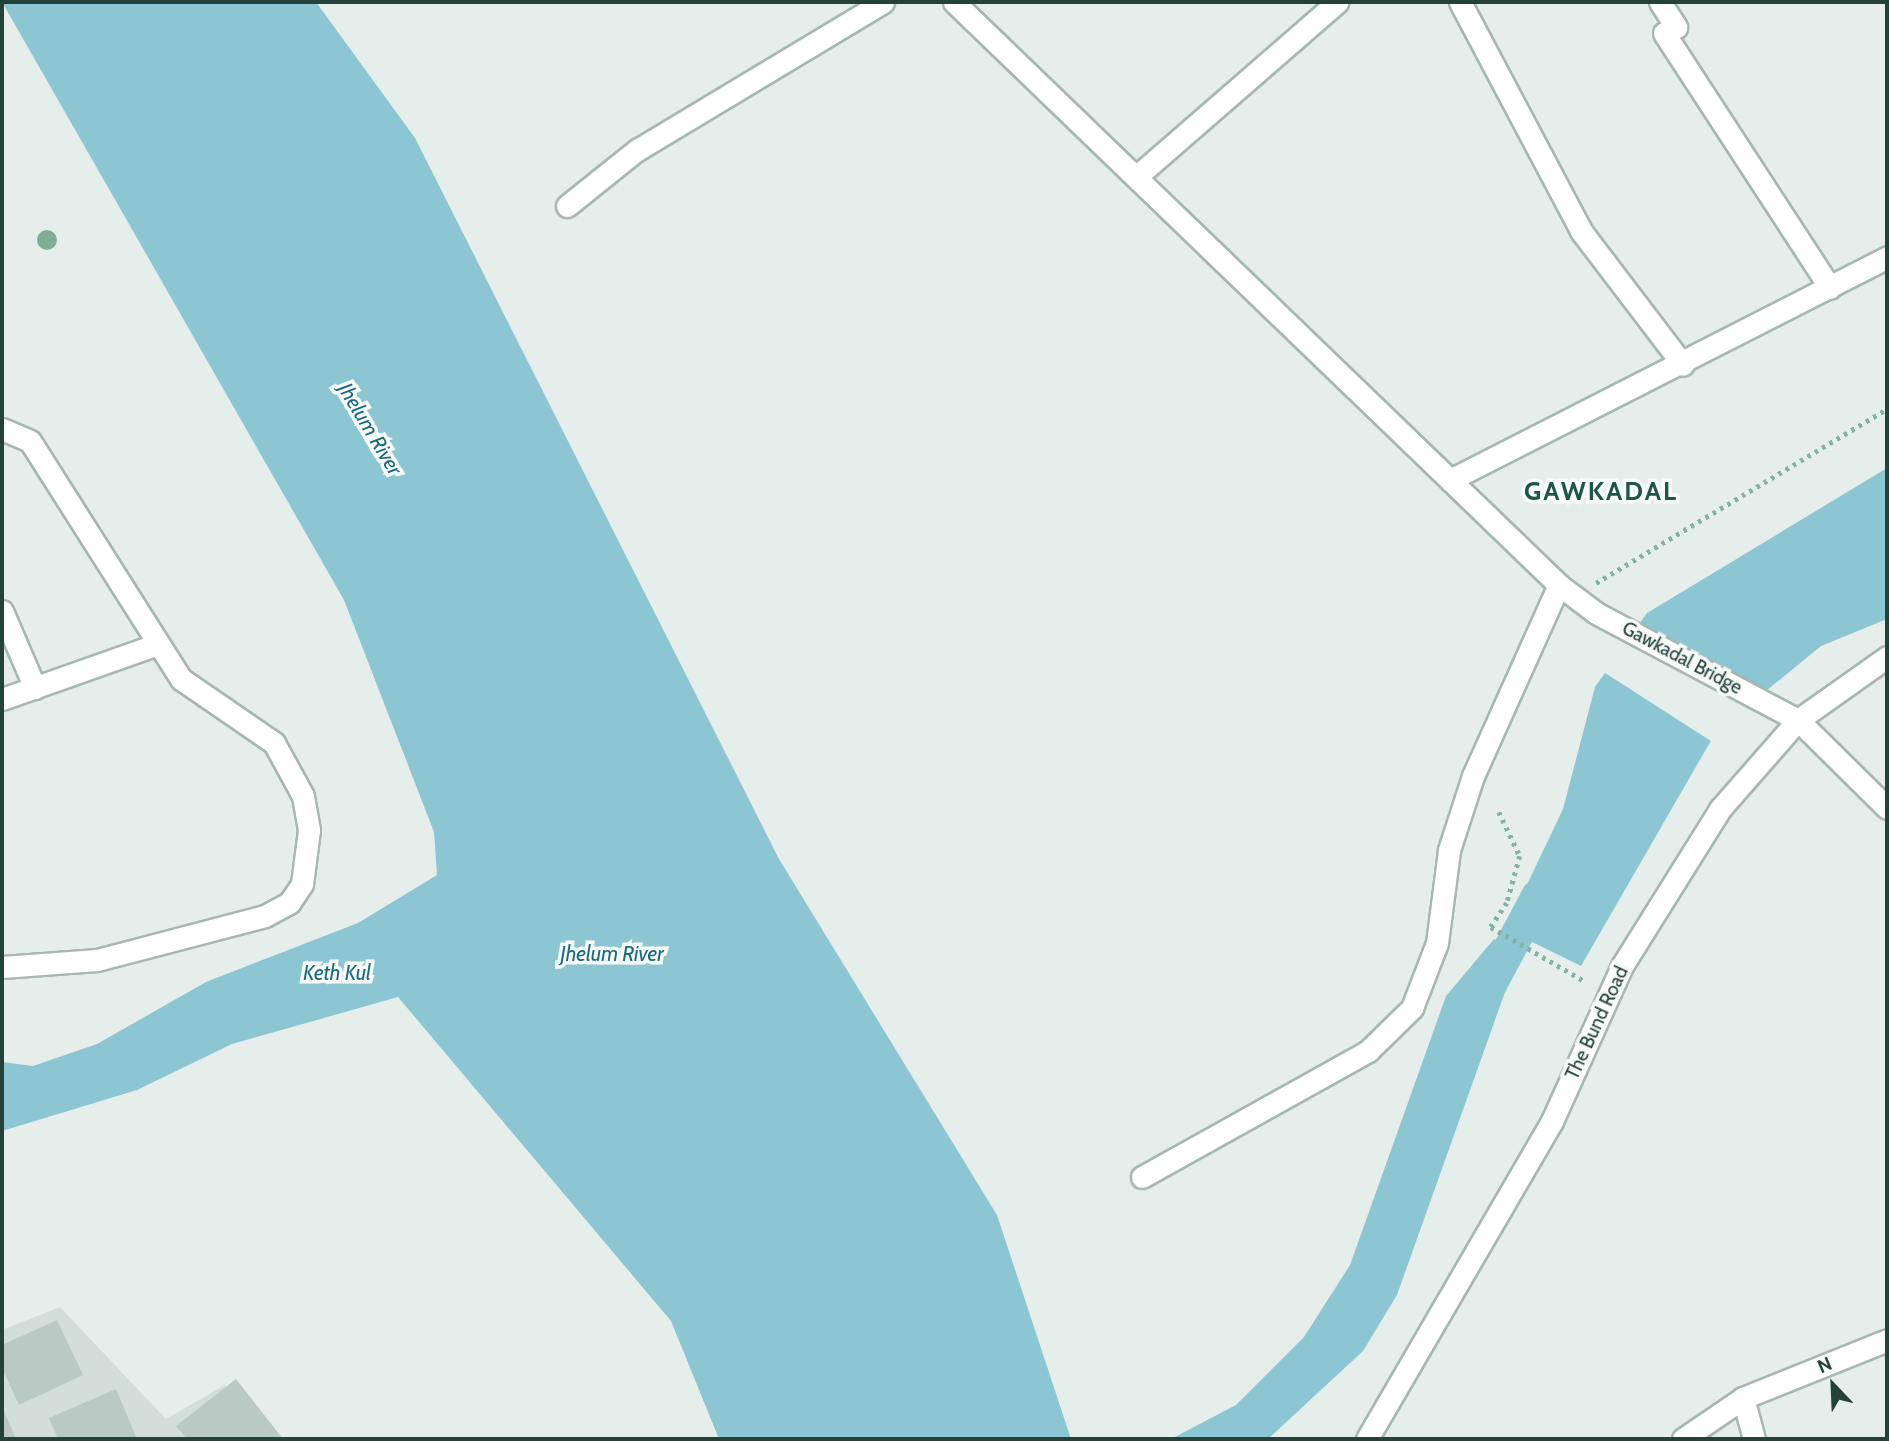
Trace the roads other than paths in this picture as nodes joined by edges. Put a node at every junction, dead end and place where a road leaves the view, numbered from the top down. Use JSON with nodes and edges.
{"nodes":[{"id":1,"x":883,"y":2,"type":"edge"},
{"id":2,"x":954,"y":2,"type":"edge"},
{"id":3,"x":1337,"y":2,"type":"edge"},
{"id":4,"x":1460,"y":2,"type":"edge"},
{"id":5,"x":1660,"y":2,"type":"edge"},
{"id":6,"x":1136,"y":177,"type":"junction"},
{"id":7,"x":567,"y":206,"type":"dead end"},
{"id":8,"x":1887,"y":257,"type":"edge"},
{"id":9,"x":1830,"y":288,"type":"junction"},
{"id":10,"x":1683,"y":365,"type":"junction"},
{"id":11,"x":2,"y":429,"type":"edge"},
{"id":12,"x":1450,"y":480,"type":"junction"},
{"id":13,"x":1566,"y":591,"type":"junction"},
{"id":14,"x":2,"y":611,"type":"edge"},
{"id":15,"x":155,"y":645,"type":"junction"},
{"id":16,"x":1887,"y":657,"type":"edge"},
{"id":17,"x":35,"y":688,"type":"junction"},
{"id":18,"x":2,"y":699,"type":"edge"},
{"id":19,"x":1798,"y":720,"type":"junction"},
{"id":20,"x":1887,"y":808,"type":"edge"},
{"id":21,"x":2,"y":967,"type":"edge"},
{"id":22,"x":1142,"y":1177,"type":"dead end"},
{"id":23,"x":1887,"y":1340,"type":"edge"},
{"id":24,"x":1743,"y":1398,"type":"junction"},
{"id":25,"x":1367,"y":1439,"type":"edge"},
{"id":26,"x":1683,"y":1439,"type":"edge"},
{"id":27,"x":1754,"y":1439,"type":"edge"}],
"edges":[{"from":1,"to":7,"type":"street"},
{"from":2,"to":6,"type":"street","name":"Gawkadal Bridge"},
{"from":3,"to":6,"type":"street"},
{"from":4,"to":10,"type":"street"},
{"from":5,"to":9,"type":"street"},
{"from":6,"to":12,"type":"street","name":"Gawkadal Bridge"},
{"from":8,"to":9,"type":"street"},
{"from":9,"to":10,"type":"street"},
{"from":10,"to":12,"type":"street"},
{"from":11,"to":15,"type":"street"},
{"from":12,"to":13,"type":"street","name":"Gawkadal Bridge"},
{"from":13,"to":19,"type":"street","name":"Gawkadal Bridge"},
{"from":13,"to":22,"type":"street"},
{"from":14,"to":17,"type":"street"},
{"from":15,"to":17,"type":"street"},
{"from":15,"to":21,"type":"street"},
{"from":16,"to":19,"type":"street","name":"The Bund Road"},
{"from":17,"to":18,"type":"street"},
{"from":19,"to":20,"type":"street","name":"Gawkadal Bridge"},
{"from":19,"to":25,"type":"street","name":"The Bund Road"},
{"from":23,"to":24,"type":"street"},
{"from":24,"to":26,"type":"street"},
{"from":24,"to":27,"type":"street"}]}
